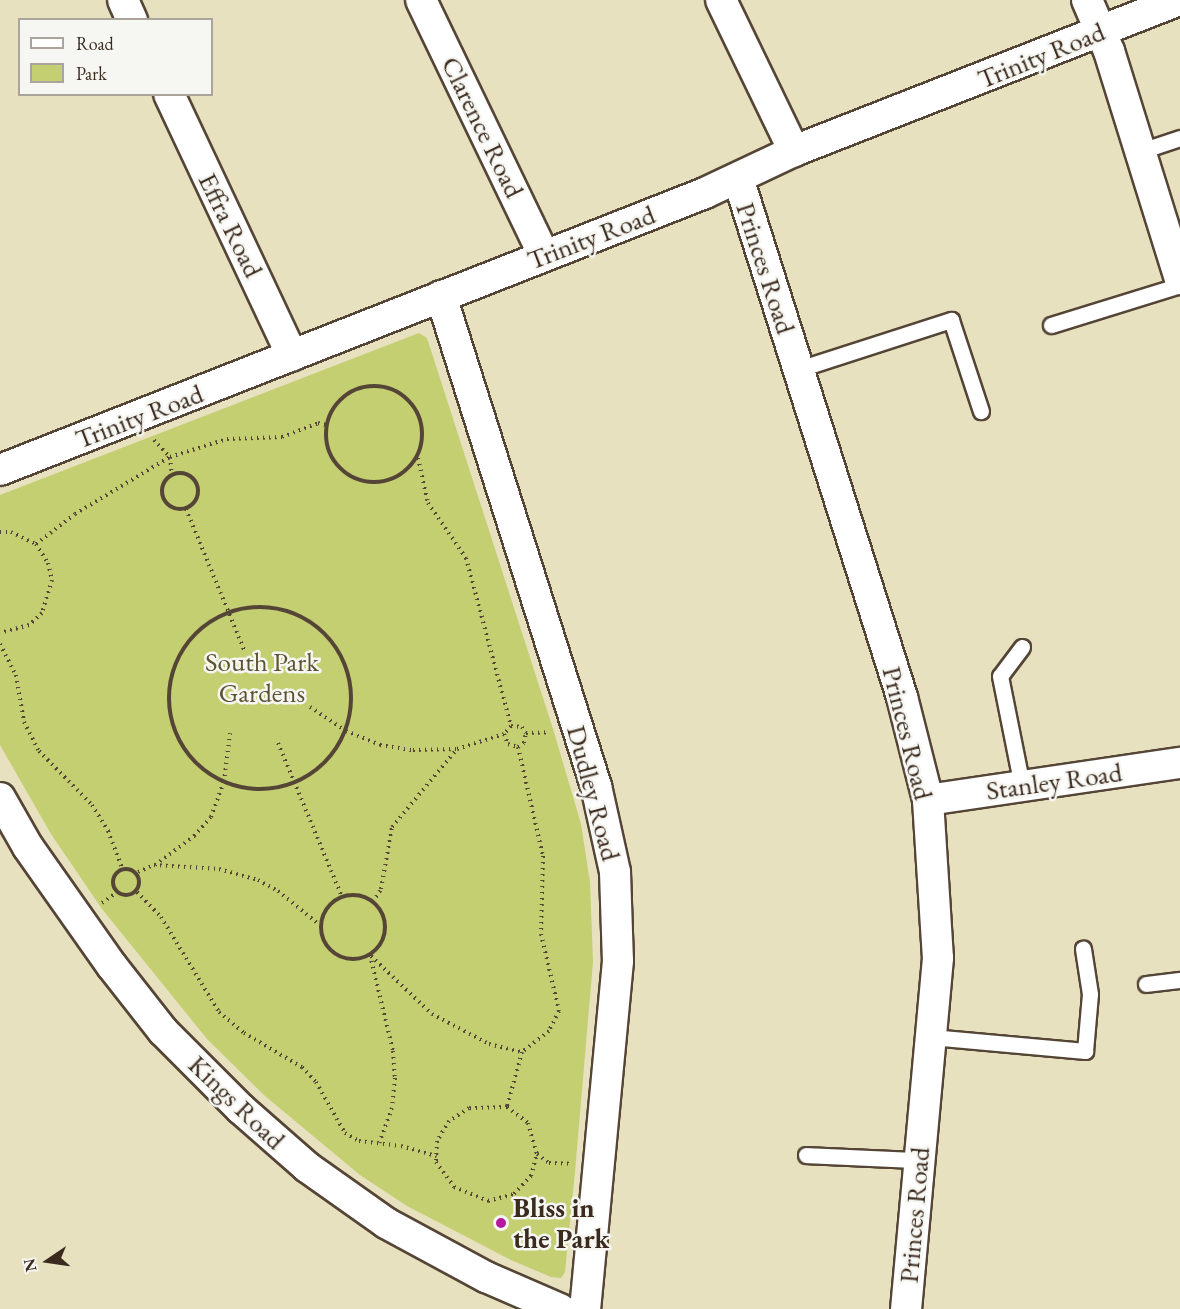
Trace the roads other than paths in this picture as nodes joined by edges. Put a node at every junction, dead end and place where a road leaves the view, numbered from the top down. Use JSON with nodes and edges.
{"nodes":[{"id":1,"x":123,"y":0,"type":"edge"},
{"id":2,"x":421,"y":0,"type":"edge"},
{"id":3,"x":721,"y":0,"type":"edge"},
{"id":4,"x":1087,"y":0,"type":"edge"},
{"id":5,"x":1180,"y":0,"type":"edge"},
{"id":6,"x":131,"y":18,"type":"edge"},
{"id":7,"x":1102,"y":31,"type":"junction"},
{"id":8,"x":170,"y":96,"type":"edge"},
{"id":9,"x":1180,"y":138,"type":"edge"},
{"id":10,"x":794,"y":151,"type":"junction"},
{"id":11,"x":1141,"y":151,"type":"junction"},
{"id":12,"x":738,"y":178,"type":"junction"},
{"id":13,"x":543,"y":254,"type":"junction"},
{"id":14,"x":1180,"y":279,"type":"edge"},
{"id":15,"x":1180,"y":285,"type":"edge"},
{"id":16,"x":441,"y":296,"type":"junction"},
{"id":17,"x":1051,"y":325,"type":"dead end"},
{"id":18,"x":292,"y":355,"type":"junction"},
{"id":19,"x":799,"y":369,"type":"junction"},
{"id":20,"x":981,"y":411,"type":"dead end"},
{"id":21,"x":0,"y":470,"type":"edge"},
{"id":22,"x":1022,"y":647,"type":"dead end"},
{"id":23,"x":1180,"y":763,"type":"edge"},
{"id":24,"x":1022,"y":786,"type":"junction"},
{"id":25,"x":0,"y":798,"type":"edge"},
{"id":26,"x":928,"y":800,"type":"junction"},
{"id":27,"x":1083,"y":949,"type":"dead end"},
{"id":28,"x":1180,"y":980,"type":"edge"},
{"id":29,"x":1146,"y":984,"type":"dead end"},
{"id":30,"x":931,"y":1037,"type":"junction"},
{"id":31,"x":806,"y":1155,"type":"dead end"},
{"id":32,"x":918,"y":1160,"type":"junction"},
{"id":33,"x":530,"y":1304,"type":"edge"},
{"id":34,"x":560,"y":1309,"type":"edge"},
{"id":35,"x":585,"y":1309,"type":"edge"},
{"id":36,"x":906,"y":1309,"type":"edge"}],
"edges":[{"from":1,"to":6,"type":"street"},
{"from":2,"to":13,"type":"street","name":"Clarence Road"},
{"from":3,"to":10,"type":"street"},
{"from":4,"to":7,"type":"street"},
{"from":5,"to":7,"type":"street","name":"Trinity Road"},
{"from":7,"to":10,"type":"street","name":"Trinity Road"},
{"from":7,"to":11,"type":"street"},
{"from":8,"to":18,"type":"street","name":"Effra Road"},
{"from":9,"to":11,"type":"lane"},
{"from":10,"to":12,"type":"street","name":"Trinity Road"},
{"from":11,"to":14,"type":"street"},
{"from":12,"to":13,"type":"street","name":"Trinity Road"},
{"from":12,"to":19,"type":"street","name":"Princes Road"},
{"from":13,"to":16,"type":"street","name":"Trinity Road"},
{"from":15,"to":17,"type":"lane"},
{"from":16,"to":18,"type":"street","name":"Trinity Road"},
{"from":16,"to":35,"type":"street","name":"Dudley Road"},
{"from":18,"to":21,"type":"street","name":"Trinity Road"},
{"from":19,"to":20,"type":"lane"},
{"from":19,"to":26,"type":"street","name":"Princes Road"},
{"from":22,"to":24,"type":"lane"},
{"from":23,"to":24,"type":"street","name":"Stanley Road"},
{"from":24,"to":26,"type":"street","name":"Stanley Road"},
{"from":25,"to":33,"type":"street","name":"Kings Road"},
{"from":26,"to":30,"type":"street","name":"Princes Road"},
{"from":27,"to":30,"type":"lane"},
{"from":28,"to":29,"type":"lane"},
{"from":30,"to":32,"type":"street","name":"Princes Road"},
{"from":31,"to":32,"type":"lane"},
{"from":32,"to":36,"type":"street","name":"Princes Road"},
{"from":33,"to":34,"type":"street","name":"Kings Road"}]}
